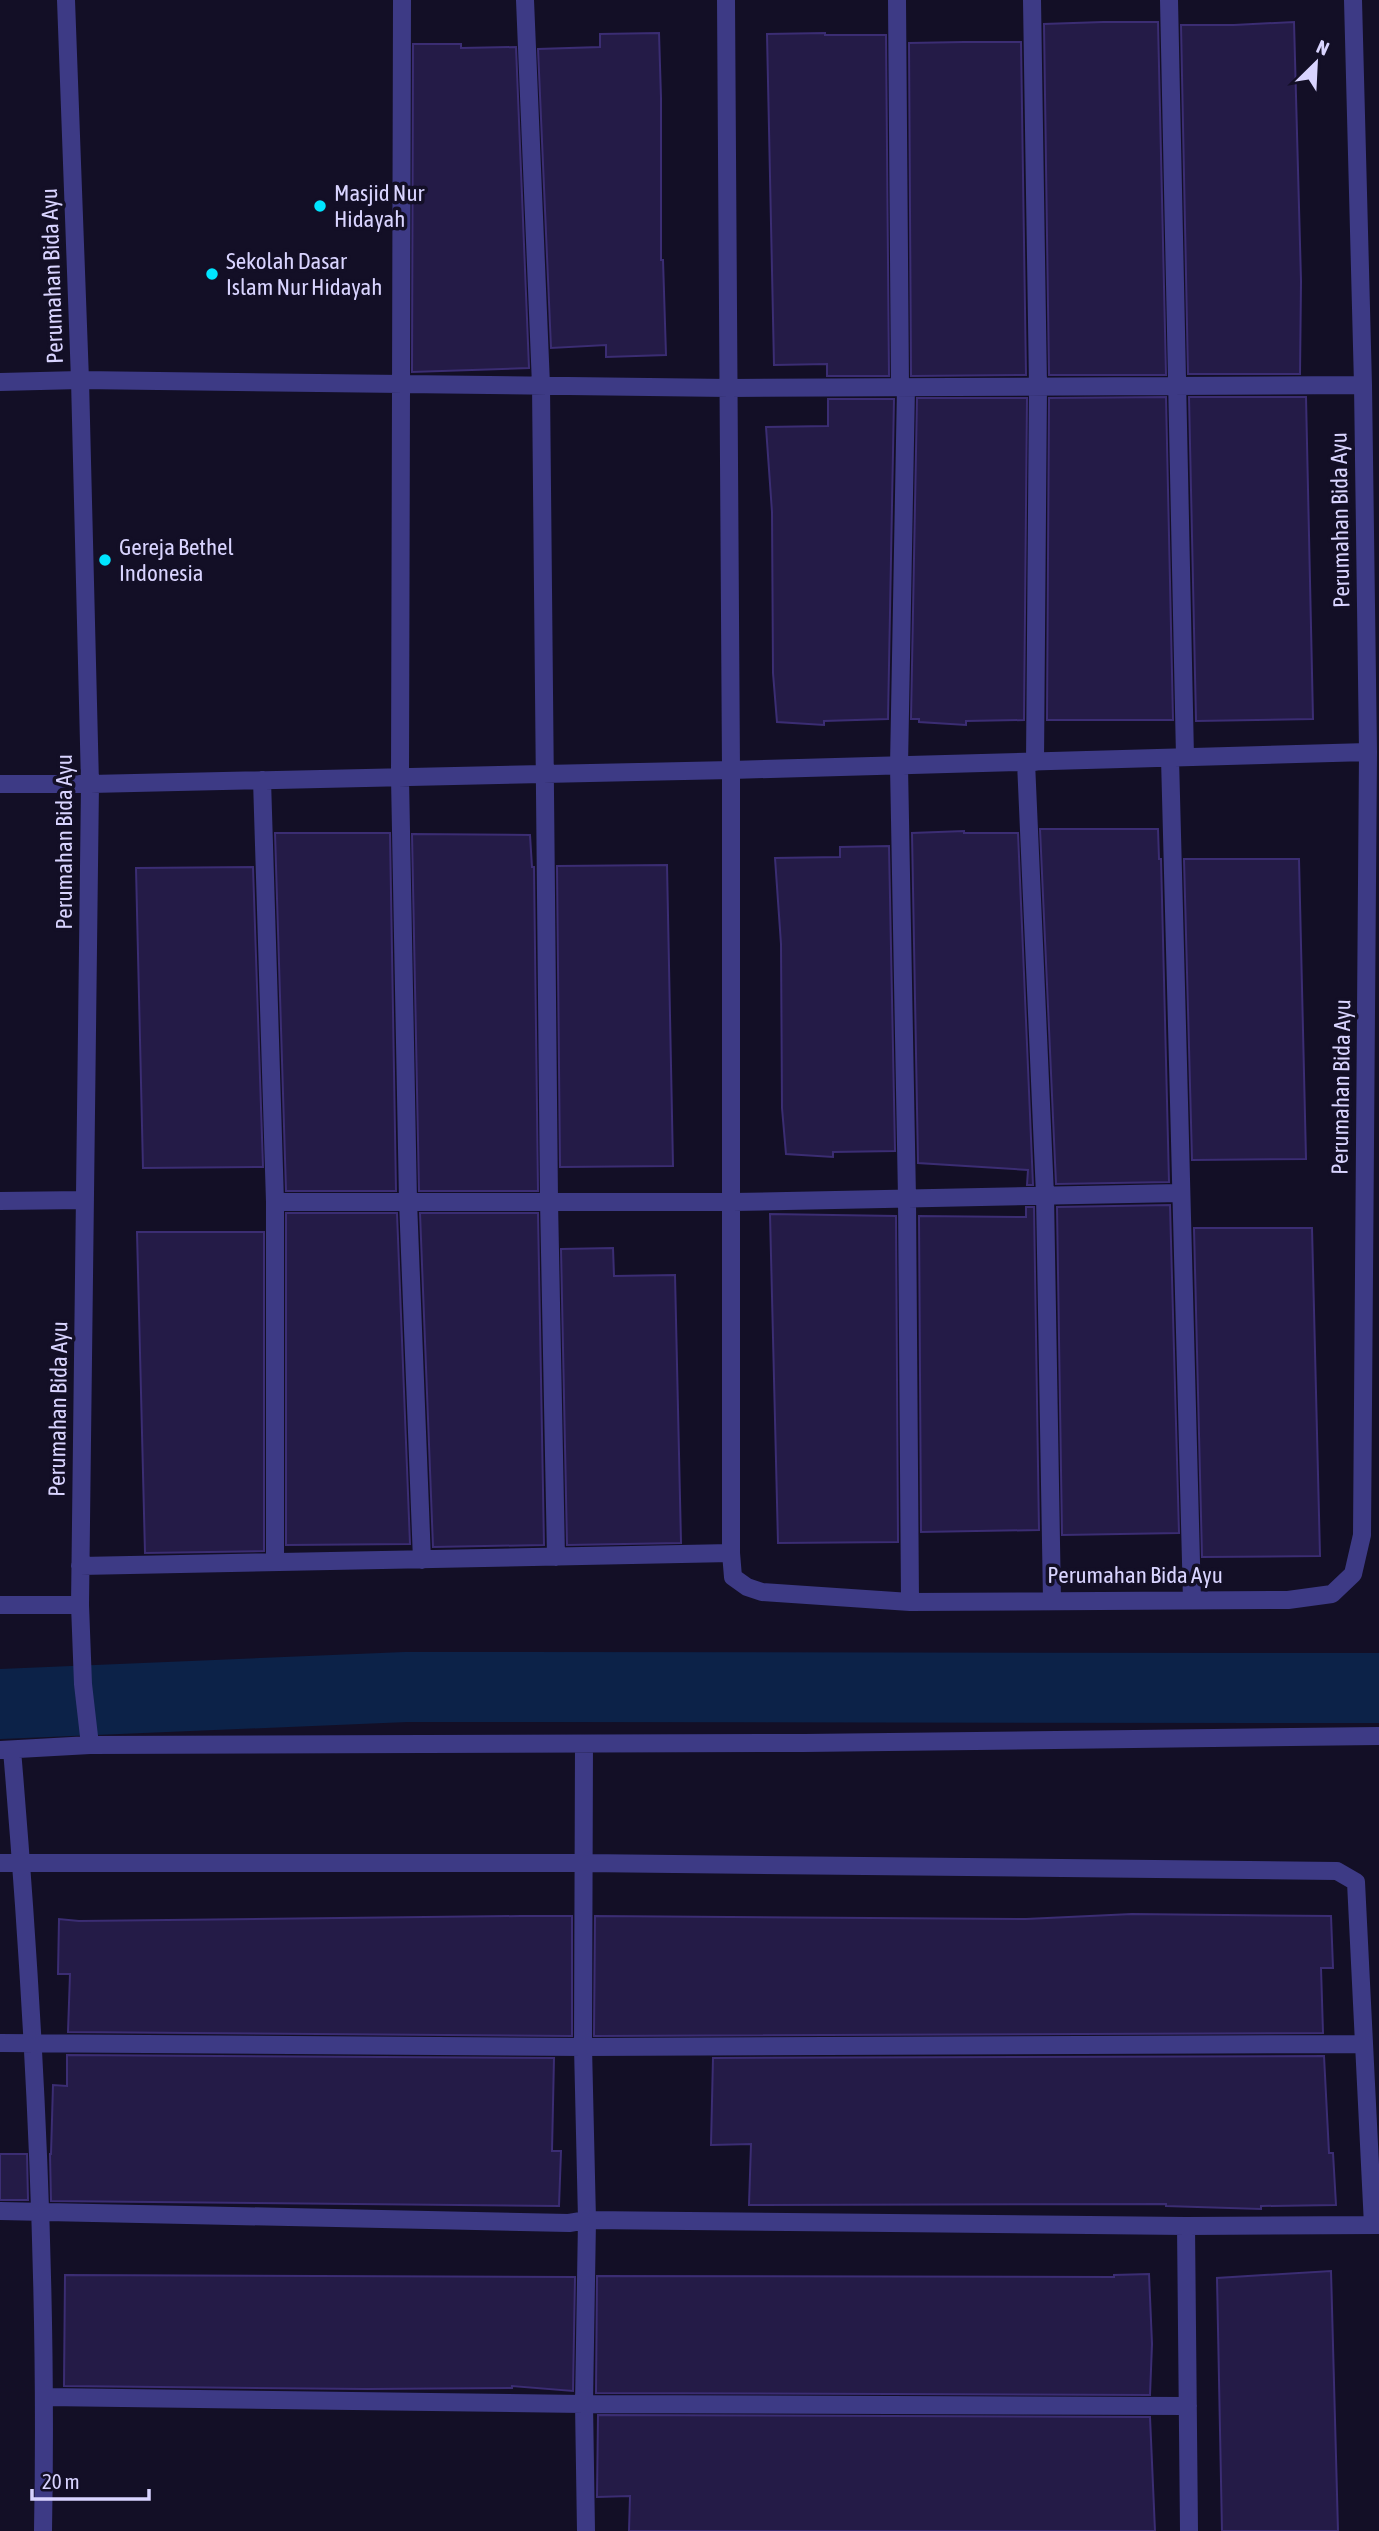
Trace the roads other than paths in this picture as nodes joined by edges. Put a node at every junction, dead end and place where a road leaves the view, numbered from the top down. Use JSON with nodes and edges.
{"nodes":[{"id":1,"x":66,"y":0,"type":"edge"},
{"id":2,"x":402,"y":0,"type":"edge"},
{"id":3,"x":525,"y":0,"type":"edge"},
{"id":4,"x":726,"y":0,"type":"edge"},
{"id":5,"x":897,"y":0,"type":"edge"},
{"id":6,"x":1032,"y":0,"type":"edge"},
{"id":7,"x":1169,"y":0,"type":"edge"},
{"id":8,"x":1353,"y":0,"type":"edge"},
{"id":9,"x":80,"y":380,"type":"junction"},
{"id":10,"x":0,"y":382,"type":"edge"},
{"id":11,"x":399,"y":384,"type":"junction"},
{"id":12,"x":541,"y":385,"type":"junction"},
{"id":13,"x":1363,"y":385,"type":"junction"},
{"id":14,"x":1038,"y":386,"type":"junction"},
{"id":15,"x":1178,"y":386,"type":"junction"},
{"id":16,"x":903,"y":387,"type":"junction"},
{"id":17,"x":729,"y":388,"type":"junction"},
{"id":18,"x":1368,"y":752,"type":"junction"},
{"id":19,"x":1177,"y":758,"type":"junction"},
{"id":20,"x":1030,"y":762,"type":"junction"},
{"id":21,"x":899,"y":766,"type":"junction"},
{"id":22,"x":731,"y":770,"type":"junction"},
{"id":23,"x":544,"y":775,"type":"junction"},
{"id":24,"x":400,"y":778,"type":"junction"},
{"id":25,"x":262,"y":780,"type":"junction"},
{"id":26,"x":0,"y":783,"type":"edge"},
{"id":27,"x":90,"y":784,"type":"junction"},
{"id":28,"x":1180,"y":1193,"type":"junction"},
{"id":29,"x":1045,"y":1195,"type":"junction"},
{"id":30,"x":907,"y":1198,"type":"junction"},
{"id":31,"x":85,"y":1200,"type":"junction"},
{"id":32,"x":0,"y":1201,"type":"edge"},
{"id":33,"x":408,"y":1201,"type":"junction"},
{"id":34,"x":549,"y":1201,"type":"junction"},
{"id":35,"x":275,"y":1202,"type":"junction"},
{"id":36,"x":733,"y":1202,"type":"junction"},
{"id":37,"x":731,"y":1553,"type":"junction"},
{"id":38,"x":556,"y":1557,"type":"junction"},
{"id":39,"x":422,"y":1560,"type":"junction"},
{"id":40,"x":275,"y":1563,"type":"junction"},
{"id":41,"x":80,"y":1566,"type":"junction"},
{"id":42,"x":1052,"y":1600,"type":"junction"},
{"id":43,"x":1192,"y":1600,"type":"junction"},
{"id":44,"x":911,"y":1602,"type":"junction"},
{"id":45,"x":0,"y":1605,"type":"edge"},
{"id":46,"x":79,"y":1605,"type":"junction"},
{"id":47,"x":1379,"y":1736,"type":"edge"},
{"id":48,"x":584,"y":1744,"type":"junction"},
{"id":49,"x":90,"y":1745,"type":"junction"},
{"id":50,"x":6,"y":1750,"type":"edge"},
{"id":51,"x":0,"y":1863,"type":"edge"},
{"id":52,"x":21,"y":1863,"type":"junction"},
{"id":53,"x":584,"y":1863,"type":"junction"},
{"id":54,"x":0,"y":2043,"type":"edge"},
{"id":55,"x":34,"y":2043,"type":"junction"},
{"id":56,"x":1364,"y":2044,"type":"junction"},
{"id":57,"x":583,"y":2047,"type":"junction"},
{"id":58,"x":39,"y":2210,"type":"junction"},
{"id":59,"x":0,"y":2211,"type":"edge"},
{"id":60,"x":587,"y":2220,"type":"junction"},
{"id":61,"x":1376,"y":2225,"type":"edge"},
{"id":62,"x":1186,"y":2226,"type":"junction"},
{"id":63,"x":46,"y":2397,"type":"junction"},
{"id":64,"x":584,"y":2404,"type":"junction"},
{"id":65,"x":1188,"y":2406,"type":"junction"},
{"id":66,"x":43,"y":2531,"type":"edge"},
{"id":67,"x":586,"y":2531,"type":"edge"},
{"id":68,"x":1189,"y":2531,"type":"edge"}],
"edges":[{"from":1,"to":9,"type":"street","name":"Perumahan Bida Ayu"},
{"from":2,"to":11,"type":"street"},
{"from":3,"to":12,"type":"street"},
{"from":4,"to":17,"type":"street"},
{"from":5,"to":16,"type":"street"},
{"from":6,"to":14,"type":"street"},
{"from":7,"to":15,"type":"street"},
{"from":8,"to":13,"type":"street","name":"Perumahan Bida Ayu"},
{"from":9,"to":10,"type":"street"},
{"from":9,"to":11,"type":"street"},
{"from":9,"to":27,"type":"street","name":"Perumahan Bida Ayu"},
{"from":11,"to":12,"type":"street"},
{"from":11,"to":24,"type":"street"},
{"from":12,"to":17,"type":"street"},
{"from":12,"to":23,"type":"street"},
{"from":13,"to":15,"type":"street"},
{"from":13,"to":18,"type":"street","name":"Perumahan Bida Ayu"},
{"from":14,"to":15,"type":"street"},
{"from":14,"to":16,"type":"street"},
{"from":14,"to":20,"type":"street"},
{"from":15,"to":19,"type":"street"},
{"from":16,"to":17,"type":"street"},
{"from":16,"to":21,"type":"street"},
{"from":17,"to":22,"type":"street"},
{"from":18,"to":19,"type":"street"},
{"from":18,"to":43,"type":"street","name":"Perumahan Bida Ayu"},
{"from":19,"to":20,"type":"street"},
{"from":19,"to":28,"type":"street"},
{"from":20,"to":21,"type":"street"},
{"from":20,"to":29,"type":"street"},
{"from":21,"to":22,"type":"street"},
{"from":21,"to":30,"type":"street"},
{"from":22,"to":23,"type":"street"},
{"from":22,"to":36,"type":"street"},
{"from":23,"to":24,"type":"street"},
{"from":23,"to":34,"type":"street"},
{"from":24,"to":25,"type":"street"},
{"from":24,"to":33,"type":"street"},
{"from":25,"to":27,"type":"street"},
{"from":25,"to":35,"type":"street"},
{"from":26,"to":27,"type":"street"},
{"from":27,"to":31,"type":"street","name":"Perumahan Bida Ayu"},
{"from":28,"to":29,"type":"street"},
{"from":28,"to":43,"type":"street"},
{"from":29,"to":30,"type":"street"},
{"from":29,"to":42,"type":"street"},
{"from":30,"to":36,"type":"street"},
{"from":30,"to":44,"type":"street"},
{"from":31,"to":32,"type":"street"},
{"from":31,"to":41,"type":"street","name":"Perumahan Bida Ayu"},
{"from":33,"to":34,"type":"street"},
{"from":33,"to":35,"type":"street"},
{"from":33,"to":39,"type":"street"},
{"from":34,"to":36,"type":"street"},
{"from":34,"to":38,"type":"street"},
{"from":35,"to":40,"type":"street"},
{"from":36,"to":37,"type":"street"},
{"from":37,"to":38,"type":"street"},
{"from":37,"to":44,"type":"street","name":"Perumahan Bida Ayu"},
{"from":38,"to":39,"type":"street"},
{"from":39,"to":40,"type":"street"},
{"from":40,"to":41,"type":"street"},
{"from":41,"to":46,"type":"street","name":"Perumahan Bida Ayu"},
{"from":42,"to":43,"type":"street","name":"Perumahan Bida Ayu"},
{"from":42,"to":44,"type":"street","name":"Perumahan Bida Ayu"},
{"from":45,"to":46,"type":"street"},
{"from":46,"to":49,"type":"street","name":"Perumahan Bida Ayu"},
{"from":47,"to":48,"type":"street"},
{"from":48,"to":49,"type":"street"},
{"from":48,"to":53,"type":"street"},
{"from":49,"to":50,"type":"street"},
{"from":50,"to":52,"type":"street"},
{"from":51,"to":52,"type":"street"},
{"from":52,"to":53,"type":"street"},
{"from":52,"to":55,"type":"street"},
{"from":53,"to":56,"type":"street"},
{"from":53,"to":57,"type":"street"},
{"from":54,"to":55,"type":"street"},
{"from":55,"to":57,"type":"street"},
{"from":55,"to":58,"type":"street"},
{"from":56,"to":57,"type":"street"},
{"from":56,"to":61,"type":"street"},
{"from":57,"to":60,"type":"street"},
{"from":58,"to":59,"type":"street"},
{"from":58,"to":60,"type":"street"},
{"from":58,"to":63,"type":"street"},
{"from":60,"to":62,"type":"street"},
{"from":60,"to":64,"type":"street"},
{"from":61,"to":62,"type":"street"},
{"from":62,"to":65,"type":"street"},
{"from":63,"to":64,"type":"street"},
{"from":63,"to":66,"type":"street"},
{"from":64,"to":65,"type":"street"},
{"from":64,"to":67,"type":"street"},
{"from":65,"to":68,"type":"street"}]}
